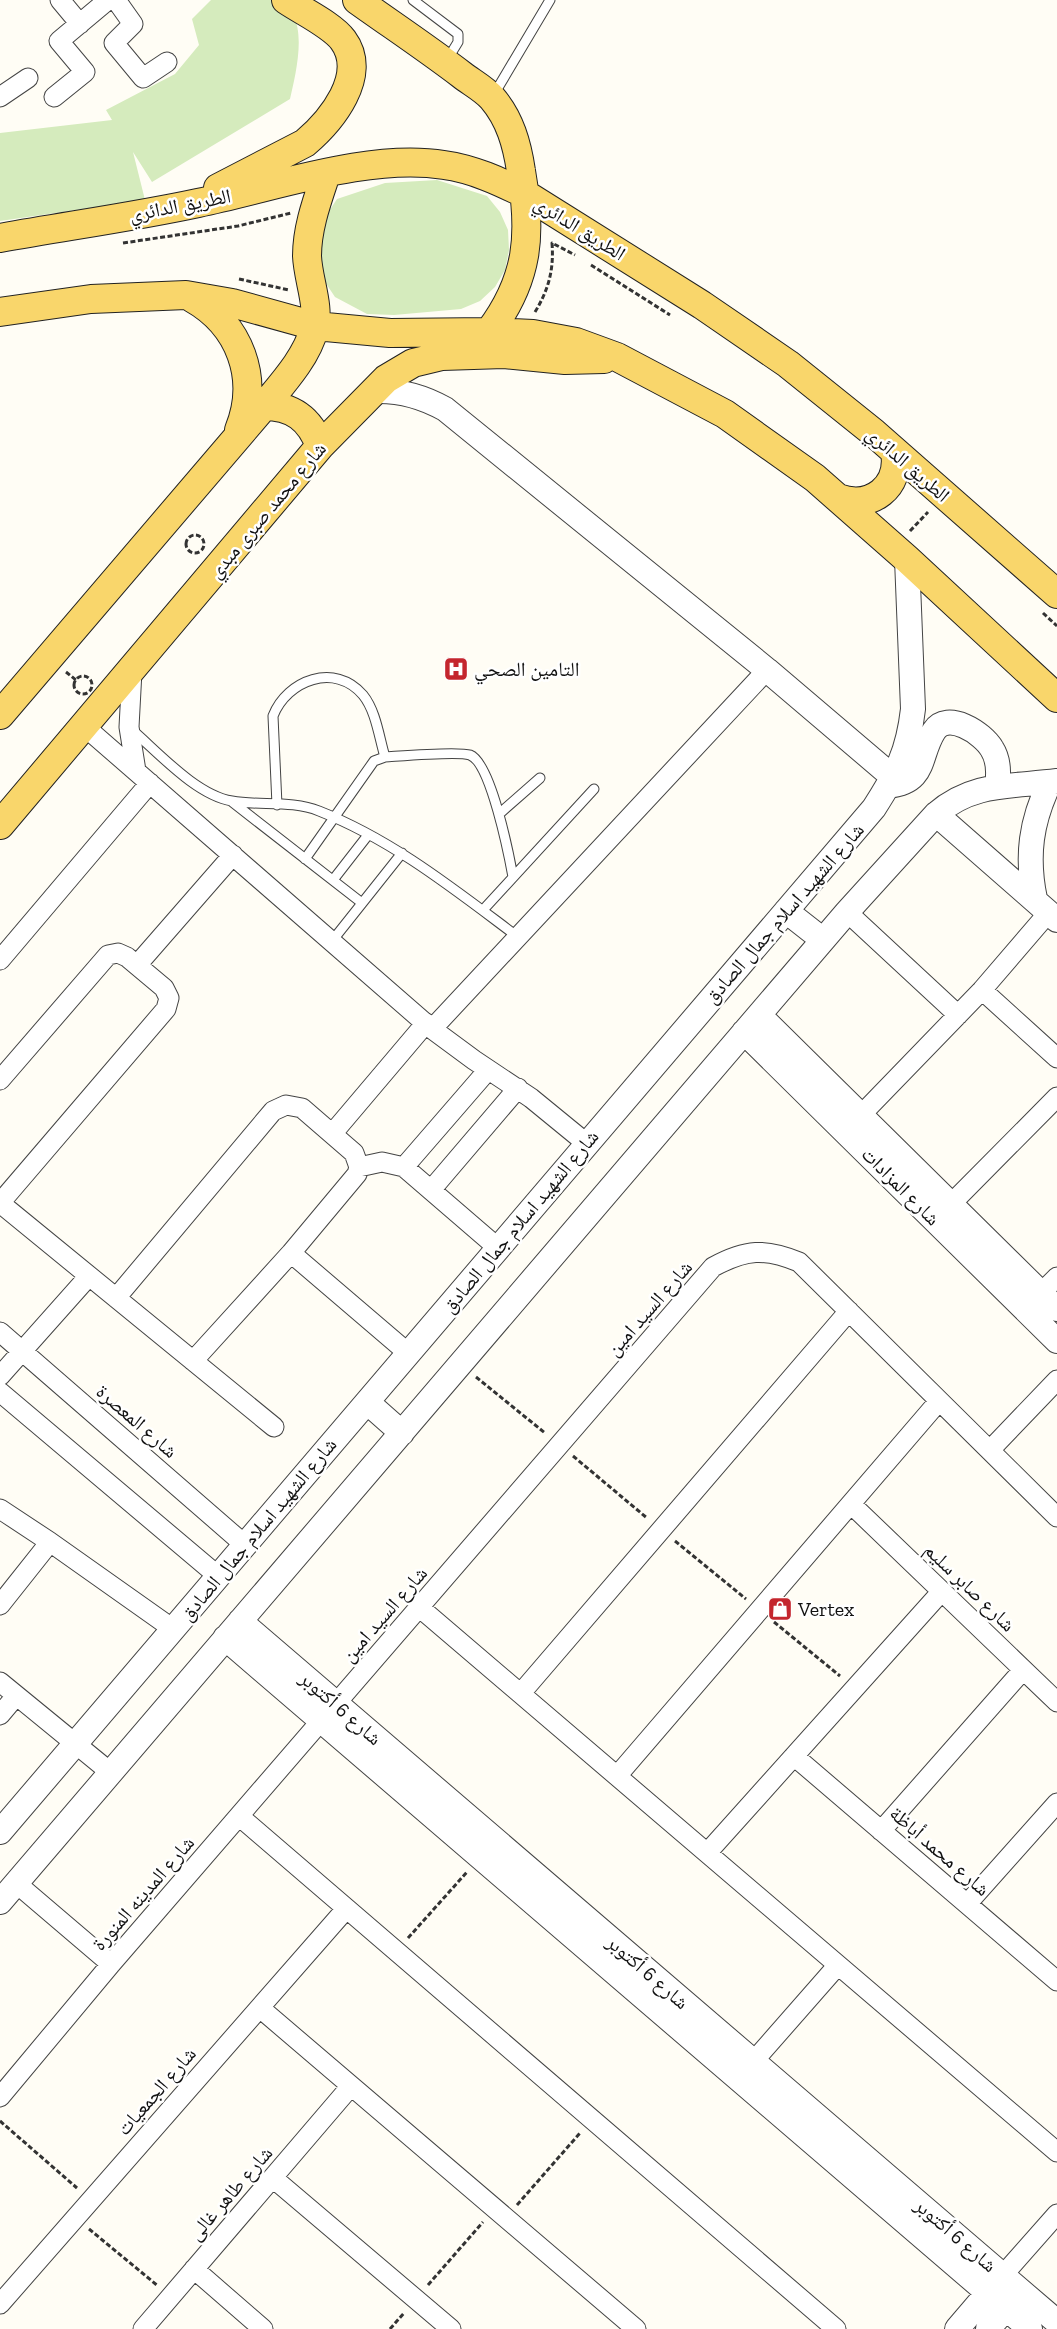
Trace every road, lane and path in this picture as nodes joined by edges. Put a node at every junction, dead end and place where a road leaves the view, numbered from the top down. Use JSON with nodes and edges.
{"nodes":[{"id":1,"x":60,"y":0,"type":"edge"},
{"id":2,"x":108,"y":0,"type":"edge"},
{"id":3,"x":116,"y":0,"type":"edge"},
{"id":4,"x":286,"y":0,"type":"edge"},
{"id":5,"x":357,"y":0,"type":"edge"},
{"id":6,"x":413,"y":0,"type":"edge"},
{"id":7,"x":550,"y":0,"type":"edge"},
{"id":8,"x":80,"y":24,"type":"junction"},
{"id":9,"x":166,"y":62,"type":"dead end"},
{"id":10,"x":446,"y":62,"type":"junction"},
{"id":11,"x":28,"y":78,"type":"dead end"},
{"id":12,"x":54,"y":97,"type":"dead end"},
{"id":13,"x":0,"y":98,"type":"edge"},
{"id":14,"x":491,"y":98,"type":"junction"},
{"id":15,"x":326,"y":174,"type":"junction"},
{"id":16,"x":525,"y":194,"type":"junction"},
{"id":17,"x":197,"y":204,"type":"junction"},
{"id":18,"x":291,"y":220,"type":"dead end"},
{"id":19,"x":0,"y":238,"type":"edge"},
{"id":20,"x":122,"y":243,"type":"dead end"},
{"id":21,"x":230,"y":278,"type":"dead end"},
{"id":22,"x":293,"y":286,"type":"dead end"},
{"id":23,"x":186,"y":295,"type":"junction"},
{"id":24,"x":0,"y":312,"type":"edge"},
{"id":25,"x":315,"y":326,"type":"junction"},
{"id":26,"x":489,"y":332,"type":"junction"},
{"id":27,"x":617,"y":357,"type":"junction"},
{"id":28,"x":374,"y":391,"type":"junction"},
{"id":29,"x":264,"y":406,"type":"junction"},
{"id":30,"x":237,"y":436,"type":"junction"},
{"id":31,"x":320,"y":446,"type":"junction"},
{"id":32,"x":895,"y":452,"type":"junction"},
{"id":33,"x":946,"y":496,"type":"junction"},
{"id":34,"x":838,"y":498,"type":"junction"},
{"id":35,"x":186,"y":547,"type":"joint"},
{"id":36,"x":902,"y":554,"type":"junction"},
{"id":37,"x":1057,"y":594,"type":"edge"},
{"id":38,"x":767,"y":670,"type":"junction"},
{"id":39,"x":132,"y":671,"type":"junction"},
{"id":40,"x":74,"y":688,"type":"joint"},
{"id":41,"x":1057,"y":698,"type":"edge"},
{"id":42,"x":0,"y":715,"type":"edge"},
{"id":43,"x":84,"y":726,"type":"junction"},
{"id":44,"x":129,"y":727,"type":"junction"},
{"id":45,"x":385,"y":757,"type":"junction"},
{"id":46,"x":143,"y":777,"type":"junction"},
{"id":47,"x":540,"y":778,"type":"dead end"},
{"id":48,"x":1054,"y":781,"type":"edge"},
{"id":49,"x":891,"y":782,"type":"junction"},
{"id":50,"x":997,"y":786,"type":"junction"},
{"id":51,"x":594,"y":790,"type":"dead end"},
{"id":52,"x":231,"y":801,"type":"junction"},
{"id":53,"x":277,"y":805,"type":"junction"},
{"id":54,"x":500,"y":814,"type":"junction"},
{"id":55,"x":936,"y":814,"type":"junction"},
{"id":56,"x":336,"y":819,"type":"junction"},
{"id":57,"x":0,"y":825,"type":"edge"},
{"id":58,"x":368,"y":835,"type":"junction"},
{"id":59,"x":402,"y":852,"type":"junction"},
{"id":60,"x":233,"y":855,"type":"junction"},
{"id":61,"x":305,"y":859,"type":"junction"},
{"id":62,"x":514,"y":877,"type":"junction"},
{"id":63,"x":333,"y":880,"type":"junction"},
{"id":64,"x":362,"y":903,"type":"junction"},
{"id":65,"x":483,"y":910,"type":"junction"},
{"id":66,"x":786,"y":910,"type":"junction"},
{"id":67,"x":1047,"y":910,"type":"edge"},
{"id":68,"x":847,"y":912,"type":"junction"},
{"id":69,"x":518,"y":936,"type":"junction"},
{"id":70,"x":823,"y":940,"type":"junction"},
{"id":71,"x":332,"y":941,"type":"junction"},
{"id":72,"x":0,"y":960,"type":"edge"},
{"id":73,"x":137,"y":965,"type":"junction"},
{"id":74,"x":982,"y":990,"type":"junction"},
{"id":75,"x":958,"y":1015,"type":"junction"},
{"id":76,"x":752,"y":1023,"type":"junction"},
{"id":77,"x":429,"y":1026,"type":"junction"},
{"id":78,"x":1057,"y":1058,"type":"edge"},
{"id":79,"x":488,"y":1070,"type":"junction"},
{"id":80,"x":0,"y":1080,"type":"edge"},
{"id":81,"x":518,"y":1088,"type":"junction"},
{"id":82,"x":1057,"y":1097,"type":"edge"},
{"id":83,"x":861,"y":1115,"type":"junction"},
{"id":84,"x":332,"y":1134,"type":"junction"},
{"id":85,"x":586,"y":1143,"type":"junction"},
{"id":86,"x":359,"y":1167,"type":"junction"},
{"id":87,"x":404,"y":1168,"type":"junction"},
{"id":88,"x":431,"y":1190,"type":"junction"},
{"id":89,"x":951,"y":1204,"type":"junction"},
{"id":90,"x":498,"y":1248,"type":"junction"},
{"id":91,"x":291,"y":1253,"type":"junction"},
{"id":92,"x":89,"y":1276,"type":"junction"},
{"id":93,"x":1052,"y":1293,"type":"edge"},
{"id":94,"x":116,"y":1298,"type":"junction"},
{"id":95,"x":849,"y":1311,"type":"junction"},
{"id":96,"x":0,"y":1332,"type":"edge"},
{"id":97,"x":1057,"y":1341,"type":"edge"},
{"id":98,"x":22,"y":1351,"type":"junction"},
{"id":99,"x":408,"y":1353,"type":"junction"},
{"id":100,"x":193,"y":1360,"type":"junction"},
{"id":101,"x":0,"y":1376,"type":"edge"},
{"id":102,"x":1057,"y":1380,"type":"edge"},
{"id":103,"x":0,"y":1392,"type":"edge"},
{"id":104,"x":940,"y":1401,"type":"junction"},
{"id":105,"x":367,"y":1402,"type":"junction"},
{"id":106,"x":274,"y":1427,"type":"dead end"},
{"id":107,"x":402,"y":1432,"type":"junction"},
{"id":108,"x":990,"y":1450,"type":"junction"},
{"id":109,"x":851,"y":1504,"type":"junction"},
{"id":110,"x":0,"y":1509,"type":"edge"},
{"id":111,"x":1057,"y":1517,"type":"edge"},
{"id":112,"x":50,"y":1542,"type":"junction"},
{"id":113,"x":245,"y":1544,"type":"junction"},
{"id":114,"x":218,"y":1576,"type":"junction"},
{"id":115,"x":942,"y":1591,"type":"junction"},
{"id":116,"x":0,"y":1605,"type":"edge"},
{"id":117,"x":419,"y":1607,"type":"junction"},
{"id":118,"x":173,"y":1629,"type":"junction"},
{"id":119,"x":232,"y":1630,"type":"junction"},
{"id":120,"x":1023,"y":1670,"type":"junction"},
{"id":121,"x":0,"y":1682,"type":"edge"},
{"id":122,"x":521,"y":1694,"type":"junction"},
{"id":123,"x":16,"y":1696,"type":"junction"},
{"id":124,"x":1057,"y":1702,"type":"edge"},
{"id":125,"x":328,"y":1712,"type":"junction"},
{"id":126,"x":0,"y":1715,"type":"edge"},
{"id":127,"x":75,"y":1744,"type":"junction"},
{"id":128,"x":794,"y":1756,"type":"junction"},
{"id":129,"x":110,"y":1772,"type":"junction"},
{"id":130,"x":617,"y":1776,"type":"junction"},
{"id":131,"x":1057,"y":1803,"type":"edge"},
{"id":132,"x":239,"y":1816,"type":"junction"},
{"id":133,"x":881,"y":1831,"type":"junction"},
{"id":134,"x":0,"y":1832,"type":"edge"},
{"id":135,"x":706,"y":1853,"type":"junction"},
{"id":136,"x":480,"y":1857,"type":"junction"},
{"id":137,"x":16,"y":1883,"type":"junction"},
{"id":138,"x":0,"y":1902,"type":"edge"},
{"id":139,"x":967,"y":1904,"type":"junction"},
{"id":140,"x":346,"y":1909,"type":"junction"},
{"id":141,"x":396,"y":1952,"type":"junction"},
{"id":142,"x":111,"y":1964,"type":"junction"},
{"id":143,"x":838,"y":1965,"type":"junction"},
{"id":144,"x":1057,"y":1981,"type":"edge"},
{"id":145,"x":260,"y":2008,"type":"junction"},
{"id":146,"x":746,"y":2070,"type":"junction"},
{"id":147,"x":351,"y":2086,"type":"junction"},
{"id":148,"x":0,"y":2096,"type":"edge"},
{"id":149,"x":592,"y":2120,"type":"junction"},
{"id":150,"x":0,"y":2121,"type":"edge"},
{"id":151,"x":1057,"y":2152,"type":"edge"},
{"id":152,"x":273,"y":2178,"type":"junction"},
{"id":153,"x":91,"y":2200,"type":"junction"},
{"id":154,"x":500,"y":2213,"type":"junction"},
{"id":155,"x":1057,"y":2214,"type":"edge"},
{"id":156,"x":75,"y":2218,"type":"junction"},
{"id":157,"x":194,"y":2269,"type":"junction"},
{"id":158,"x":995,"y":2284,"type":"junction"},
{"id":159,"x":171,"y":2296,"type":"junction"},
{"id":160,"x":416,"y":2299,"type":"junction"},
{"id":161,"x":1014,"y":2300,"type":"junction"},
{"id":162,"x":0,"y":2304,"type":"edge"},
{"id":163,"x":1057,"y":2322,"type":"edge"},
{"id":164,"x":143,"y":2329,"type":"edge"},
{"id":165,"x":263,"y":2329,"type":"edge"},
{"id":166,"x":390,"y":2329,"type":"edge"},
{"id":167,"x":450,"y":2329,"type":"edge"},
{"id":168,"x":636,"y":2329,"type":"edge"},
{"id":169,"x":836,"y":2329,"type":"edge"},
{"id":170,"x":957,"y":2329,"type":"edge"},
{"id":171,"x":988,"y":2329,"type":"edge"},
{"id":172,"x":1030,"y":2329,"type":"edge"}],
"edges":[{"from":1,"to":8,"type":"street"},
{"from":2,"to":8,"type":"street"},
{"from":3,"to":9,"type":"street"},
{"from":4,"to":17,"type":"main road"},
{"from":5,"to":10,"type":"main road"},
{"from":6,"to":10,"type":"lane"},
{"from":7,"to":14,"type":"lane"},
{"from":8,"to":12,"type":"street"},
{"from":10,"to":14,"type":"main road"},
{"from":11,"to":13,"type":"street"},
{"from":14,"to":16,"type":"main road"},
{"from":15,"to":16,"type":"main road","name":"الطريق الدائري"},
{"from":15,"to":17,"type":"main road","name":"الطريق الدائري"},
{"from":15,"to":25,"type":"main road"},
{"from":16,"to":26,"type":"main road"},
{"from":16,"to":32,"type":"main road","name":"الطريق الدائري"},
{"from":17,"to":19,"type":"main road","name":"الطريق الدائري"},
{"from":18,"to":20,"type":"path"},
{"from":21,"to":22,"type":"path"},
{"from":23,"to":24,"type":"main road"},
{"from":23,"to":25,"type":"main road"},
{"from":23,"to":30,"type":"main road"},
{"from":25,"to":26,"type":"main road"},
{"from":25,"to":29,"type":"main road"},
{"from":26,"to":27,"type":"main road"},
{"from":27,"to":28,"type":"main road","name":"شارع محمد صبرى مبدي"},
{"from":27,"to":34,"type":"main road"},
{"from":28,"to":31,"type":"main road","name":"شارع محمد صبرى مبدي"},
{"from":28,"to":38,"type":"street"},
{"from":29,"to":30,"type":"main road"},
{"from":29,"to":31,"type":"main road"},
{"from":30,"to":42,"type":"main road"},
{"from":31,"to":39,"type":"main road","name":"شارع محمد صبرى مبدي"},
{"from":32,"to":33,"type":"main road","name":"الطريق الدائري"},
{"from":32,"to":34,"type":"main road"},
{"from":33,"to":36,"type":"path"},
{"from":33,"to":37,"type":"main road","name":"الطريق الدائري"},
{"from":34,"to":36,"type":"main road"},
{"from":35,"to":35,"type":"path"},
{"from":36,"to":41,"type":"main road"},
{"from":36,"to":49,"type":"street","name":"شارع الشهيد اسلام جمال الصادق"},
{"from":38,"to":49,"type":"street"},
{"from":38,"to":69,"type":"street"},
{"from":39,"to":43,"type":"main road","name":"شارع محمد صبرى مبدي"},
{"from":39,"to":44,"type":"street"},
{"from":40,"to":40,"type":"path"},
{"from":43,"to":46,"type":"street"},
{"from":43,"to":57,"type":"main road","name":"شارع محمد صبرى مبدي"},
{"from":44,"to":46,"type":"street"},
{"from":44,"to":52,"type":"lane"},
{"from":45,"to":53,"type":"lane"},
{"from":45,"to":54,"type":"lane"},
{"from":45,"to":56,"type":"lane"},
{"from":46,"to":60,"type":"street"},
{"from":46,"to":72,"type":"street"},
{"from":47,"to":54,"type":"lane"},
{"from":48,"to":50,"type":"street"},
{"from":48,"to":67,"type":"street"},
{"from":49,"to":50,"type":"street"},
{"from":49,"to":66,"type":"street","name":"شارع الشهيد اسلام جمال الصادق"},
{"from":50,"to":55,"type":"street"},
{"from":51,"to":62,"type":"lane"},
{"from":52,"to":53,"type":"lane"},
{"from":52,"to":61,"type":"lane"},
{"from":53,"to":56,"type":"lane"},
{"from":54,"to":62,"type":"lane"},
{"from":55,"to":67,"type":"street"},
{"from":55,"to":68,"type":"street"},
{"from":56,"to":58,"type":"lane"},
{"from":56,"to":61,"type":"lane"},
{"from":58,"to":59,"type":"lane"},
{"from":58,"to":63,"type":"lane"},
{"from":59,"to":64,"type":"lane"},
{"from":59,"to":65,"type":"lane"},
{"from":60,"to":71,"type":"street"},
{"from":60,"to":73,"type":"street"},
{"from":61,"to":63,"type":"lane"},
{"from":62,"to":65,"type":"lane"},
{"from":63,"to":64,"type":"lane"},
{"from":64,"to":71,"type":"lane"},
{"from":65,"to":69,"type":"lane"},
{"from":66,"to":70,"type":"street"},
{"from":66,"to":85,"type":"street","name":"شارع الشهيد اسلام جمال الصادق"},
{"from":67,"to":74,"type":"street"},
{"from":68,"to":70,"type":"street"},
{"from":68,"to":75,"type":"street"},
{"from":69,"to":77,"type":"street"},
{"from":70,"to":76,"type":"street"},
{"from":71,"to":77,"type":"street"},
{"from":73,"to":80,"type":"street"},
{"from":73,"to":92,"type":"street"},
{"from":74,"to":75,"type":"street"},
{"from":74,"to":78,"type":"street"},
{"from":75,"to":83,"type":"street"},
{"from":76,"to":83,"type":"street","name":"شارع المزادات"},
{"from":76,"to":97,"type":"street","name":"شارع المزادات"},
{"from":76,"to":107,"type":"street"},
{"from":77,"to":79,"type":"street"},
{"from":77,"to":84,"type":"street"},
{"from":79,"to":81,"type":"street"},
{"from":79,"to":87,"type":"street"},
{"from":81,"to":85,"type":"street"},
{"from":81,"to":88,"type":"street"},
{"from":82,"to":89,"type":"street"},
{"from":83,"to":89,"type":"street","name":"شارع المزادات"},
{"from":84,"to":86,"type":"street"},
{"from":84,"to":94,"type":"street"},
{"from":85,"to":90,"type":"street","name":"شارع الشهيد اسلام جمال الصادق"},
{"from":86,"to":87,"type":"street"},
{"from":86,"to":91,"type":"street"},
{"from":87,"to":88,"type":"street"},
{"from":88,"to":90,"type":"street"},
{"from":89,"to":93,"type":"street","name":"شارع المزادات"},
{"from":90,"to":99,"type":"street","name":"شارع الشهيد اسلام جمال الصادق"},
{"from":91,"to":99,"type":"street"},
{"from":91,"to":100,"type":"street"},
{"from":92,"to":94,"type":"street"},
{"from":92,"to":98,"type":"street"},
{"from":94,"to":100,"type":"street"},
{"from":95,"to":104,"type":"street","name":"شارع السيد امين"},
{"from":95,"to":117,"type":"street","name":"شارع السيد امين"},
{"from":95,"to":122,"type":"street"},
{"from":96,"to":98,"type":"street","name":"شارع المعصرة"},
{"from":98,"to":101,"type":"street"},
{"from":98,"to":113,"type":"street","name":"شارع المعصرة"},
{"from":99,"to":105,"type":"street","name":"شارع الشهيد اسلام جمال الصادق"},
{"from":100,"to":106,"type":"street"},
{"from":102,"to":108,"type":"street"},
{"from":103,"to":114,"type":"street"},
{"from":104,"to":108,"type":"street","name":"شارع السيد امين"},
{"from":104,"to":109,"type":"street"},
{"from":105,"to":107,"type":"street"},
{"from":105,"to":113,"type":"street","name":"شارع الشهيد اسلام جمال الصادق"},
{"from":107,"to":119,"type":"street"},
{"from":108,"to":111,"type":"street","name":"شارع السيد امين"},
{"from":109,"to":115,"type":"street","name":"شارع صابر سليم"},
{"from":109,"to":130,"type":"street"},
{"from":110,"to":112,"type":"street"},
{"from":112,"to":116,"type":"street"},
{"from":112,"to":118,"type":"street"},
{"from":113,"to":114,"type":"street","name":"شارع الشهيد اسلام جمال الصادق"},
{"from":114,"to":118,"type":"street","name":"شارع الشهيد اسلام جمال الصادق"},
{"from":115,"to":120,"type":"street","name":"شارع صابر سليم"},
{"from":115,"to":128,"type":"street"},
{"from":117,"to":122,"type":"street"},
{"from":117,"to":125,"type":"street","name":"شارع السيد امين"},
{"from":118,"to":127,"type":"street","name":"شارع الشهيد اسلام جمال الصادق"},
{"from":119,"to":125,"type":"street","name":"شارع 6 أكتوبر"},
{"from":119,"to":129,"type":"street"},
{"from":120,"to":124,"type":"street","name":"شارع صابر سليم"},
{"from":120,"to":133,"type":"street"},
{"from":121,"to":123,"type":"street"},
{"from":122,"to":130,"type":"street"},
{"from":123,"to":126,"type":"street"},
{"from":123,"to":127,"type":"street"},
{"from":125,"to":132,"type":"street","name":"شارع المدينه المنورة"},
{"from":125,"to":136,"type":"street","name":"شارع 6 أكتوبر"},
{"from":125,"to":146,"type":"street","name":"شارع 6 أكتوبر"},
{"from":127,"to":129,"type":"street"},
{"from":127,"to":134,"type":"street","name":"شارع الشهيد اسلام جمال الصادق"},
{"from":128,"to":133,"type":"street","name":"شارع محمد أباظة"},
{"from":128,"to":135,"type":"street"},
{"from":129,"to":137,"type":"street"},
{"from":130,"to":135,"type":"street"},
{"from":131,"to":139,"type":"street"},
{"from":132,"to":140,"type":"street"},
{"from":132,"to":142,"type":"street","name":"شارع المدينه المنورة"},
{"from":133,"to":139,"type":"street","name":"شارع محمد أباظة"},
{"from":135,"to":143,"type":"street"},
{"from":136,"to":141,"type":"path"},
{"from":136,"to":146,"type":"street","name":"شارع 6 أكتوبر"},
{"from":137,"to":138,"type":"street"},
{"from":137,"to":142,"type":"street"},
{"from":139,"to":144,"type":"street","name":"شارع محمد أباظة"},
{"from":140,"to":141,"type":"street"},
{"from":140,"to":145,"type":"street","name":"شارع الجمعيات"},
{"from":141,"to":149,"type":"street"},
{"from":142,"to":148,"type":"street","name":"شارع المدينه المنورة"},
{"from":143,"to":146,"type":"street"},
{"from":143,"to":151,"type":"street"},
{"from":145,"to":147,"type":"street"},
{"from":145,"to":153,"type":"street","name":"شارع الجمعيات"},
{"from":146,"to":158,"type":"street","name":"شارع 6 أكتوبر"},
{"from":147,"to":152,"type":"street","name":"شارع طاهر غالى"},
{"from":147,"to":154,"type":"street"},
{"from":149,"to":154,"type":"path"},
{"from":149,"to":169,"type":"street"},
{"from":150,"to":153,"type":"path"},
{"from":152,"to":157,"type":"street","name":"شارع طاهر غالى"},
{"from":152,"to":160,"type":"street"},
{"from":153,"to":156,"type":"street","name":"شارع الجمعيات"},
{"from":154,"to":160,"type":"path"},
{"from":154,"to":168,"type":"street"},
{"from":155,"to":158,"type":"street"},
{"from":156,"to":159,"type":"path"},
{"from":156,"to":162,"type":"street","name":"شارع الجمعيات"},
{"from":157,"to":159,"type":"street","name":"شارع طاهر غالى"},
{"from":157,"to":165,"type":"street"},
{"from":158,"to":161,"type":"street","name":"شارع 6 أكتوبر"},
{"from":158,"to":170,"type":"street"},
{"from":159,"to":164,"type":"street","name":"شارع طاهر غالى"},
{"from":160,"to":166,"type":"path"},
{"from":160,"to":167,"type":"street"},
{"from":161,"to":163,"type":"street","name":"شارع 6 أكتوبر"},
{"from":161,"to":171,"type":"street"},
{"from":161,"to":172,"type":"street","name":"شارع 6 أكتوبر"}]}
